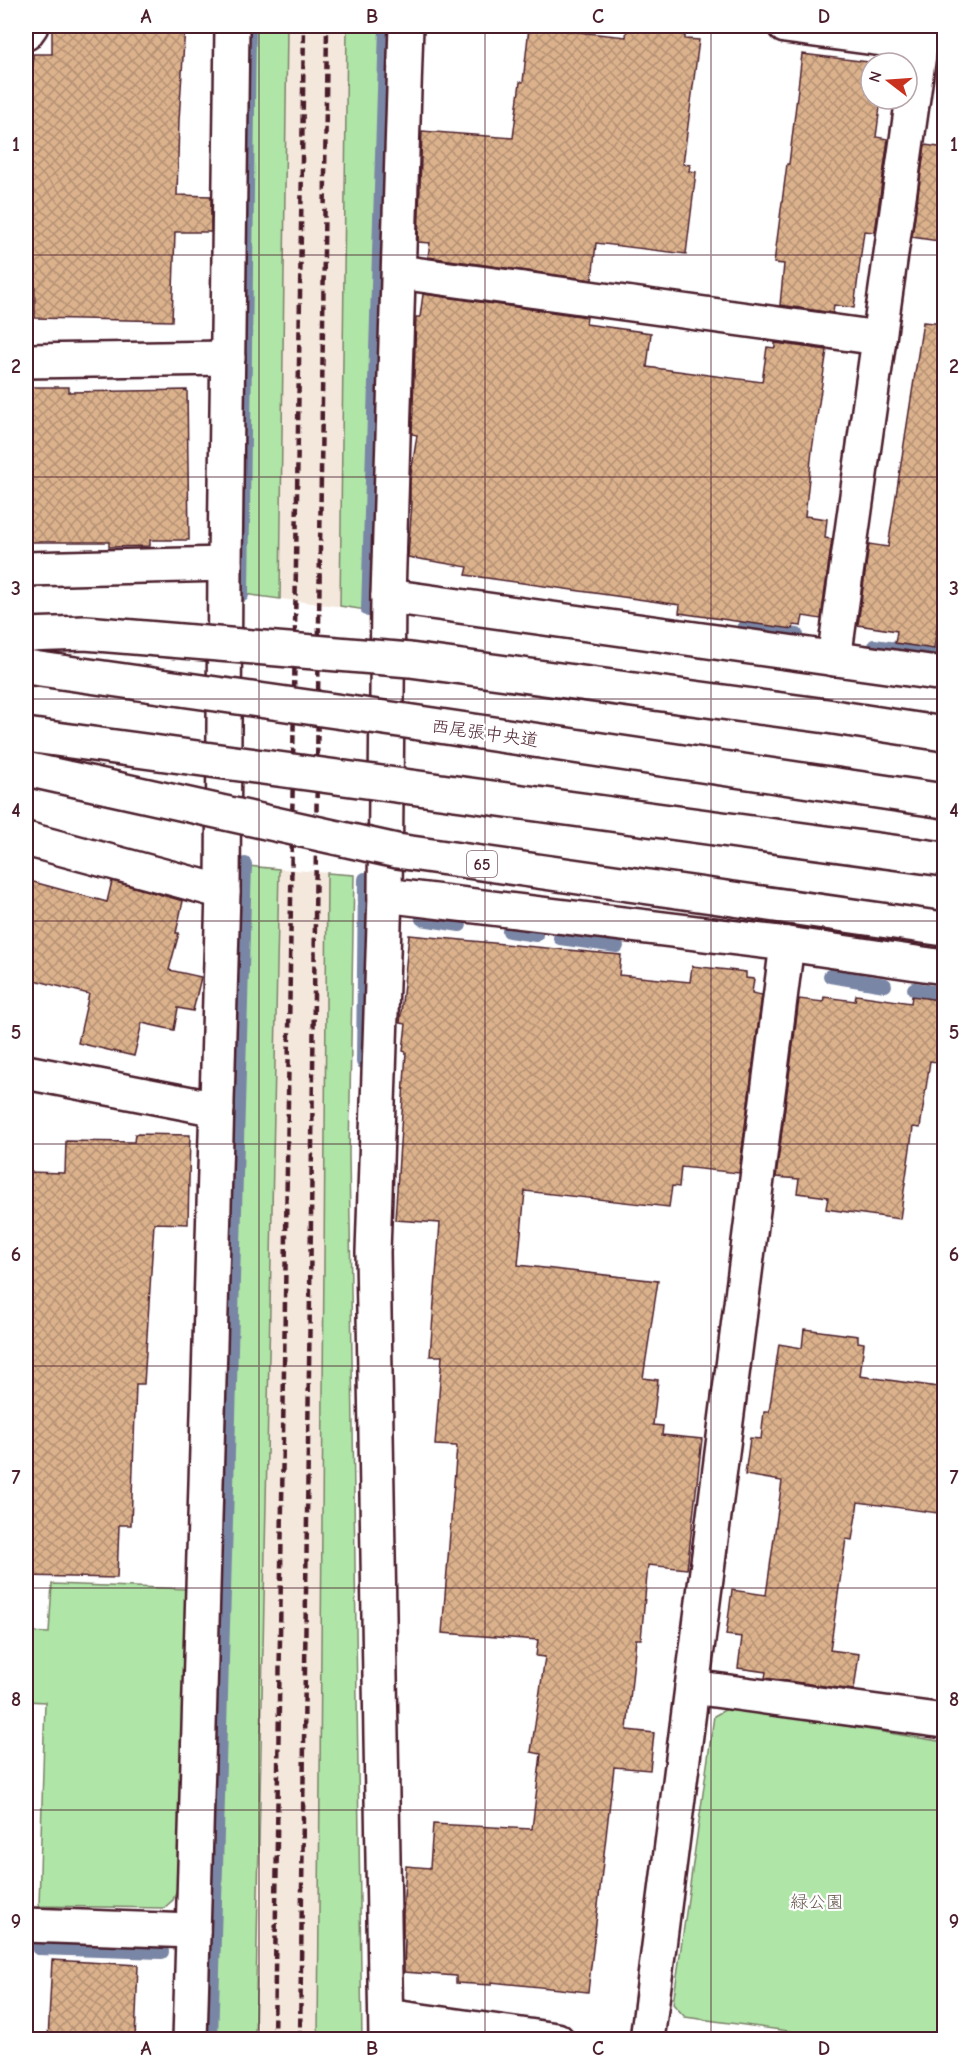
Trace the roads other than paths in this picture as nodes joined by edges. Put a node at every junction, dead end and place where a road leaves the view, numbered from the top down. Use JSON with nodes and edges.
{"nodes":[{"id":1,"x":31,"y":26,"type":"edge"},
{"id":2,"x":232,"y":26,"type":"edge"},
{"id":3,"x":406,"y":26,"type":"edge"},
{"id":4,"x":785,"y":26,"type":"edge"},
{"id":5,"x":26,"y":33,"type":"edge"},
{"id":6,"x":921,"y":35,"type":"edge"},
{"id":7,"x":399,"y":272,"type":"junction"},
{"id":8,"x":879,"y":338,"type":"junction"},
{"id":9,"x":228,"y":358,"type":"junction"},
{"id":10,"x":26,"y":360,"type":"edge"},
{"id":11,"x":225,"y":564,"type":"junction"},
{"id":12,"x":26,"y":569,"type":"edge"},
{"id":13,"x":388,"y":597,"type":"junction"},
{"id":14,"x":26,"y":635,"type":"edge"},
{"id":15,"x":834,"y":658,"type":"junction"},
{"id":16,"x":26,"y":667,"type":"edge"},
{"id":17,"x":945,"y":674,"type":"edge"},
{"id":18,"x":945,"y":734,"type":"edge"},
{"id":19,"x":26,"y":735,"type":"edge"},
{"id":20,"x":26,"y":769,"type":"edge"},
{"id":21,"x":945,"y":801,"type":"edge"},
{"id":22,"x":26,"y":839,"type":"edge"},
{"id":23,"x":945,"y":859,"type":"edge"},
{"id":24,"x":223,"y":892,"type":"junction"},
{"id":25,"x":385,"y":895,"type":"junction"},
{"id":26,"x":945,"y":929,"type":"edge"},
{"id":27,"x":787,"y":944,"type":"junction"},
{"id":28,"x":945,"y":967,"type":"edge"},
{"id":29,"x":26,"y":1072,"type":"edge"},
{"id":30,"x":217,"y":1109,"type":"junction"},
{"id":31,"x":692,"y":1687,"type":"junction"},
{"id":32,"x":945,"y":1721,"type":"edge"},
{"id":33,"x":26,"y":1924,"type":"edge"},
{"id":34,"x":194,"y":1931,"type":"junction"},
{"id":35,"x":386,"y":2028,"type":"edge"},
{"id":36,"x":190,"y":2040,"type":"edge"},
{"id":37,"x":557,"y":2040,"type":"edge"},
{"id":38,"x":647,"y":2040,"type":"edge"}],
"edges":[{"from":1,"to":5,"type":"street"},
{"from":2,"to":9,"type":"street"},
{"from":3,"to":7,"type":"street"},
{"from":4,"to":6,"type":"street"},
{"from":6,"to":8,"type":"street"},
{"from":7,"to":8,"type":"street"},
{"from":7,"to":13,"type":"street"},
{"from":8,"to":15,"type":"street"},
{"from":9,"to":10,"type":"street"},
{"from":9,"to":11,"type":"street"},
{"from":11,"to":12,"type":"street"},
{"from":11,"to":24,"type":"street"},
{"from":13,"to":15,"type":"street"},
{"from":13,"to":25,"type":"street"},
{"from":14,"to":18,"type":"street","bridge":true},
{"from":15,"to":17,"type":"street"},
{"from":16,"to":21,"type":"street","name":"西尾張中央道","bridge":true},
{"from":19,"to":23,"type":"street","bridge":true},
{"from":20,"to":26,"type":"street","number":"65","bridge":true},
{"from":22,"to":24,"type":"street"},
{"from":24,"to":30,"type":"street"},
{"from":25,"to":27,"type":"street"},
{"from":25,"to":35,"type":"street"},
{"from":27,"to":28,"type":"street"},
{"from":27,"to":31,"type":"street"},
{"from":29,"to":30,"type":"street"},
{"from":30,"to":34,"type":"street"},
{"from":31,"to":32,"type":"street"},
{"from":31,"to":38,"type":"street"},
{"from":33,"to":34,"type":"street"},
{"from":34,"to":36,"type":"street"},
{"from":35,"to":37,"type":"street"}]}
